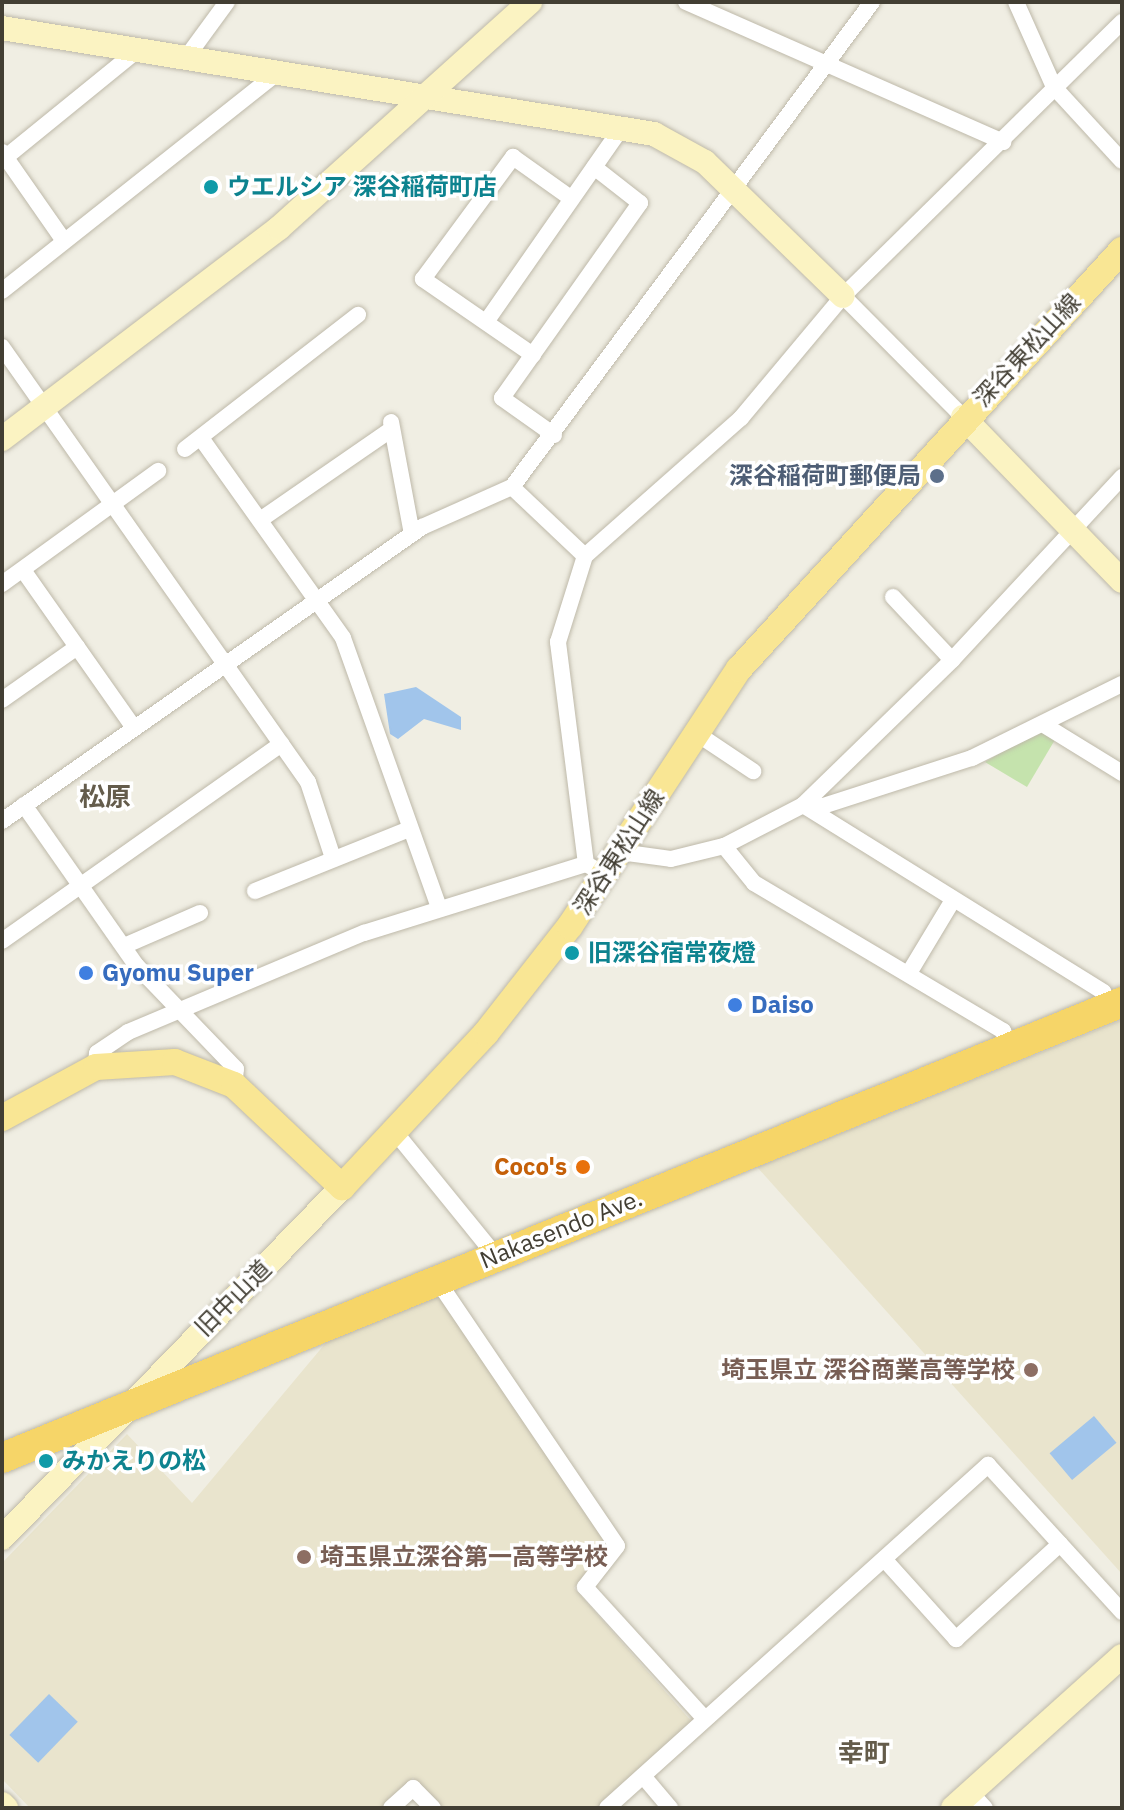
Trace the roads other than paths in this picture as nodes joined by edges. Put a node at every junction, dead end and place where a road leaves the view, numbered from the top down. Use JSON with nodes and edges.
{"nodes":[{"id":1,"x":227,"y":2,"type":"edge"},
{"id":2,"x":530,"y":2,"type":"edge"},
{"id":3,"x":686,"y":2,"type":"edge"},
{"id":4,"x":872,"y":2,"type":"edge"},
{"id":5,"x":1016,"y":2,"type":"edge"},
{"id":6,"x":1122,"y":22,"type":"edge"},
{"id":7,"x":2,"y":28,"type":"edge"},
{"id":8,"x":140,"y":48,"type":"junction"},
{"id":9,"x":186,"y":58,"type":"junction"},
{"id":10,"x":823,"y":63,"type":"junction"},
{"id":11,"x":277,"y":73,"type":"junction"},
{"id":12,"x":1054,"y":87,"type":"junction"},
{"id":13,"x":429,"y":98,"type":"junction"},
{"id":14,"x":622,"y":127,"type":"junction"},
{"id":15,"x":1003,"y":142,"type":"junction"},
{"id":16,"x":4,"y":155,"type":"edge"},
{"id":17,"x":1122,"y":161,"type":"edge"},
{"id":18,"x":594,"y":167,"type":"junction"},
{"id":19,"x":734,"y":188,"type":"junction"},
{"id":20,"x":572,"y":199,"type":"junction"},
{"id":21,"x":64,"y":241,"type":"junction"},
{"id":22,"x":1122,"y":250,"type":"edge"},
{"id":23,"x":2,"y":291,"type":"edge"},
{"id":24,"x":843,"y":296,"type":"junction"},
{"id":25,"x":358,"y":315,"type":"dead end"},
{"id":26,"x":486,"y":322,"type":"junction"},
{"id":27,"x":2,"y":347,"type":"edge"},
{"id":28,"x":533,"y":355,"type":"junction"},
{"id":29,"x":45,"y":408,"type":"junction"},
{"id":30,"x":963,"y":417,"type":"junction"},
{"id":31,"x":554,"y":435,"type":"junction"},
{"id":32,"x":201,"y":438,"type":"junction"},
{"id":33,"x":2,"y":439,"type":"edge"},
{"id":34,"x":185,"y":449,"type":"dead end"},
{"id":35,"x":158,"y":471,"type":"dead end"},
{"id":36,"x":1122,"y":477,"type":"edge"},
{"id":37,"x":512,"y":487,"type":"junction"},
{"id":38,"x":113,"y":506,"type":"junction"},
{"id":39,"x":260,"y":520,"type":"junction"},
{"id":40,"x":1070,"y":526,"type":"junction"},
{"id":41,"x":412,"y":534,"type":"junction"},
{"id":42,"x":585,"y":556,"type":"junction"},
{"id":43,"x":23,"y":570,"type":"junction"},
{"id":44,"x":1122,"y":581,"type":"edge"},
{"id":45,"x":2,"y":584,"type":"edge"},
{"id":46,"x":893,"y":597,"type":"dead end"},
{"id":47,"x":317,"y":600,"type":"junction"},
{"id":48,"x":77,"y":647,"type":"junction"},
{"id":49,"x":952,"y":660,"type":"junction"},
{"id":50,"x":225,"y":665,"type":"junction"},
{"id":51,"x":1122,"y":684,"type":"edge"},
{"id":52,"x":2,"y":700,"type":"edge"},
{"id":53,"x":1044,"y":725,"type":"junction"},
{"id":54,"x":134,"y":728,"type":"junction"},
{"id":55,"x":696,"y":733,"type":"junction"},
{"id":56,"x":281,"y":744,"type":"junction"},
{"id":57,"x":753,"y":771,"type":"dead end"},
{"id":58,"x":1122,"y":773,"type":"edge"},
{"id":59,"x":24,"y":805,"type":"junction"},
{"id":60,"x":803,"y":805,"type":"junction"},
{"id":61,"x":2,"y":821,"type":"edge"},
{"id":62,"x":409,"y":829,"type":"junction"},
{"id":63,"x":724,"y":846,"type":"junction"},
{"id":64,"x":620,"y":852,"type":"junction"},
{"id":65,"x":333,"y":858,"type":"junction"},
{"id":66,"x":595,"y":869,"type":"junction"},
{"id":67,"x":80,"y":884,"type":"junction"},
{"id":68,"x":255,"y":891,"type":"dead end"},
{"id":69,"x":953,"y":900,"type":"junction"},
{"id":70,"x":439,"y":907,"type":"junction"},
{"id":71,"x":200,"y":913,"type":"dead end"},
{"id":72,"x":2,"y":941,"type":"edge"},
{"id":73,"x":124,"y":946,"type":"junction"},
{"id":74,"x":909,"y":973,"type":"junction"},
{"id":75,"x":1116,"y":1004,"type":"edge"},
{"id":76,"x":182,"y":1009,"type":"junction"},
{"id":77,"x":1009,"y":1048,"type":"junction"},
{"id":78,"x":96,"y":1067,"type":"junction"},
{"id":79,"x":234,"y":1085,"type":"junction"},
{"id":80,"x":2,"y":1118,"type":"edge"},
{"id":81,"x":395,"y":1132,"type":"junction"},
{"id":82,"x":342,"y":1187,"type":"junction"},
{"id":83,"x":495,"y":1255,"type":"junction"},
{"id":84,"x":437,"y":1280,"type":"junction"},
{"id":85,"x":122,"y":1408,"type":"junction"},
{"id":86,"x":2,"y":1458,"type":"edge"},
{"id":87,"x":2,"y":1538,"type":"edge"},
{"id":88,"x":1060,"y":1544,"type":"junction"},
{"id":89,"x":884,"y":1559,"type":"junction"},
{"id":90,"x":1122,"y":1612,"type":"edge"},
{"id":91,"x":1122,"y":1656,"type":"edge"},
{"id":92,"x":705,"y":1719,"type":"junction"},
{"id":93,"x":643,"y":1776,"type":"junction"},
{"id":94,"x":969,"y":1803,"type":"edge"},
{"id":95,"x":391,"y":1808,"type":"edge"},
{"id":96,"x":433,"y":1808,"type":"edge"},
{"id":97,"x":607,"y":1808,"type":"edge"},
{"id":98,"x":670,"y":1808,"type":"edge"}],
"edges":[{"from":1,"to":9,"type":"street"},
{"from":2,"to":13,"type":"street"},
{"from":3,"to":10,"type":"street"},
{"from":4,"to":10,"type":"street"},
{"from":5,"to":12,"type":"street"},
{"from":6,"to":12,"type":"street"},
{"from":7,"to":8,"type":"street"},
{"from":8,"to":9,"type":"street"},
{"from":8,"to":16,"type":"street"},
{"from":9,"to":11,"type":"street"},
{"from":10,"to":15,"type":"street"},
{"from":10,"to":19,"type":"street"},
{"from":11,"to":13,"type":"street"},
{"from":11,"to":21,"type":"street"},
{"from":12,"to":15,"type":"street"},
{"from":12,"to":17,"type":"street"},
{"from":13,"to":14,"type":"street"},
{"from":13,"to":29,"type":"street"},
{"from":14,"to":18,"type":"street"},
{"from":14,"to":19,"type":"street"},
{"from":15,"to":24,"type":"street"},
{"from":16,"to":21,"type":"street"},
{"from":18,"to":20,"type":"street"},
{"from":18,"to":28,"type":"street"},
{"from":19,"to":24,"type":"street"},
{"from":19,"to":31,"type":"street"},
{"from":20,"to":26,"type":"street"},
{"from":20,"to":26,"type":"street"},
{"from":21,"to":23,"type":"street"},
{"from":22,"to":30,"type":"main road","name":"深谷東松山線"},
{"from":24,"to":30,"type":"street"},
{"from":24,"to":42,"type":"street"},
{"from":25,"to":32,"type":"street"},
{"from":26,"to":28,"type":"street"},
{"from":27,"to":29,"type":"street"},
{"from":28,"to":31,"type":"street"},
{"from":29,"to":33,"type":"street"},
{"from":29,"to":38,"type":"street"},
{"from":30,"to":40,"type":"street"},
{"from":30,"to":55,"type":"main road","name":"深谷東松山線"},
{"from":31,"to":37,"type":"street"},
{"from":32,"to":34,"type":"street"},
{"from":32,"to":39,"type":"street"},
{"from":35,"to":38,"type":"street"},
{"from":36,"to":40,"type":"street"},
{"from":37,"to":41,"type":"street"},
{"from":37,"to":42,"type":"street"},
{"from":38,"to":43,"type":"street"},
{"from":38,"to":50,"type":"street"},
{"from":39,"to":41,"type":"street"},
{"from":39,"to":47,"type":"street"},
{"from":40,"to":44,"type":"street"},
{"from":40,"to":49,"type":"street"},
{"from":41,"to":47,"type":"street"},
{"from":42,"to":66,"type":"street"},
{"from":43,"to":45,"type":"street"},
{"from":43,"to":48,"type":"street"},
{"from":46,"to":49,"type":"street"},
{"from":47,"to":50,"type":"street"},
{"from":47,"to":62,"type":"street"},
{"from":48,"to":52,"type":"street"},
{"from":48,"to":54,"type":"street"},
{"from":49,"to":60,"type":"street"},
{"from":50,"to":54,"type":"street"},
{"from":50,"to":56,"type":"street"},
{"from":51,"to":53,"type":"street"},
{"from":53,"to":58,"type":"street"},
{"from":53,"to":60,"type":"street"},
{"from":54,"to":59,"type":"street"},
{"from":55,"to":57,"type":"street"},
{"from":55,"to":64,"type":"main road","name":"深谷東松山線"},
{"from":56,"to":65,"type":"street"},
{"from":56,"to":67,"type":"street"},
{"from":59,"to":61,"type":"street"},
{"from":59,"to":67,"type":"street"},
{"from":60,"to":63,"type":"street"},
{"from":60,"to":69,"type":"street"},
{"from":62,"to":65,"type":"street"},
{"from":62,"to":70,"type":"street"},
{"from":63,"to":64,"type":"street"},
{"from":63,"to":74,"type":"street"},
{"from":64,"to":66,"type":"main road","name":"深谷東松山線"},
{"from":65,"to":68,"type":"street"},
{"from":66,"to":70,"type":"street"},
{"from":66,"to":81,"type":"main road","name":"深谷東松山線"},
{"from":67,"to":72,"type":"street"},
{"from":67,"to":73,"type":"street"},
{"from":69,"to":74,"type":"street"},
{"from":69,"to":75,"type":"street"},
{"from":70,"to":76,"type":"street"},
{"from":71,"to":73,"type":"street"},
{"from":73,"to":76,"type":"street"},
{"from":74,"to":77,"type":"street"},
{"from":75,"to":77,"type":"highway","name":"Nakasendo Ave."},
{"from":76,"to":78,"type":"street"},
{"from":76,"to":79,"type":"street"},
{"from":77,"to":83,"type":"highway","name":"Nakasendo Ave."},
{"from":78,"to":79,"type":"main road"},
{"from":78,"to":80,"type":"main road"},
{"from":79,"to":82,"type":"main road"},
{"from":81,"to":82,"type":"main road","name":"深谷東松山線"},
{"from":81,"to":83,"type":"street"},
{"from":82,"to":85,"type":"street","name":"旧中山道"},
{"from":83,"to":84,"type":"highway","name":"Nakasendo Ave."},
{"from":84,"to":85,"type":"highway","name":"Nakasendo Ave."},
{"from":84,"to":92,"type":"street"},
{"from":85,"to":86,"type":"highway","name":"Nakasendo Ave."},
{"from":85,"to":87,"type":"street","name":"旧中山道"},
{"from":88,"to":89,"type":"street"},
{"from":88,"to":89,"type":"street"},
{"from":88,"to":90,"type":"street"},
{"from":89,"to":92,"type":"street"},
{"from":91,"to":94,"type":"street"},
{"from":92,"to":93,"type":"street"},
{"from":93,"to":97,"type":"street"},
{"from":93,"to":98,"type":"street"},
{"from":95,"to":96,"type":"street"}]}
